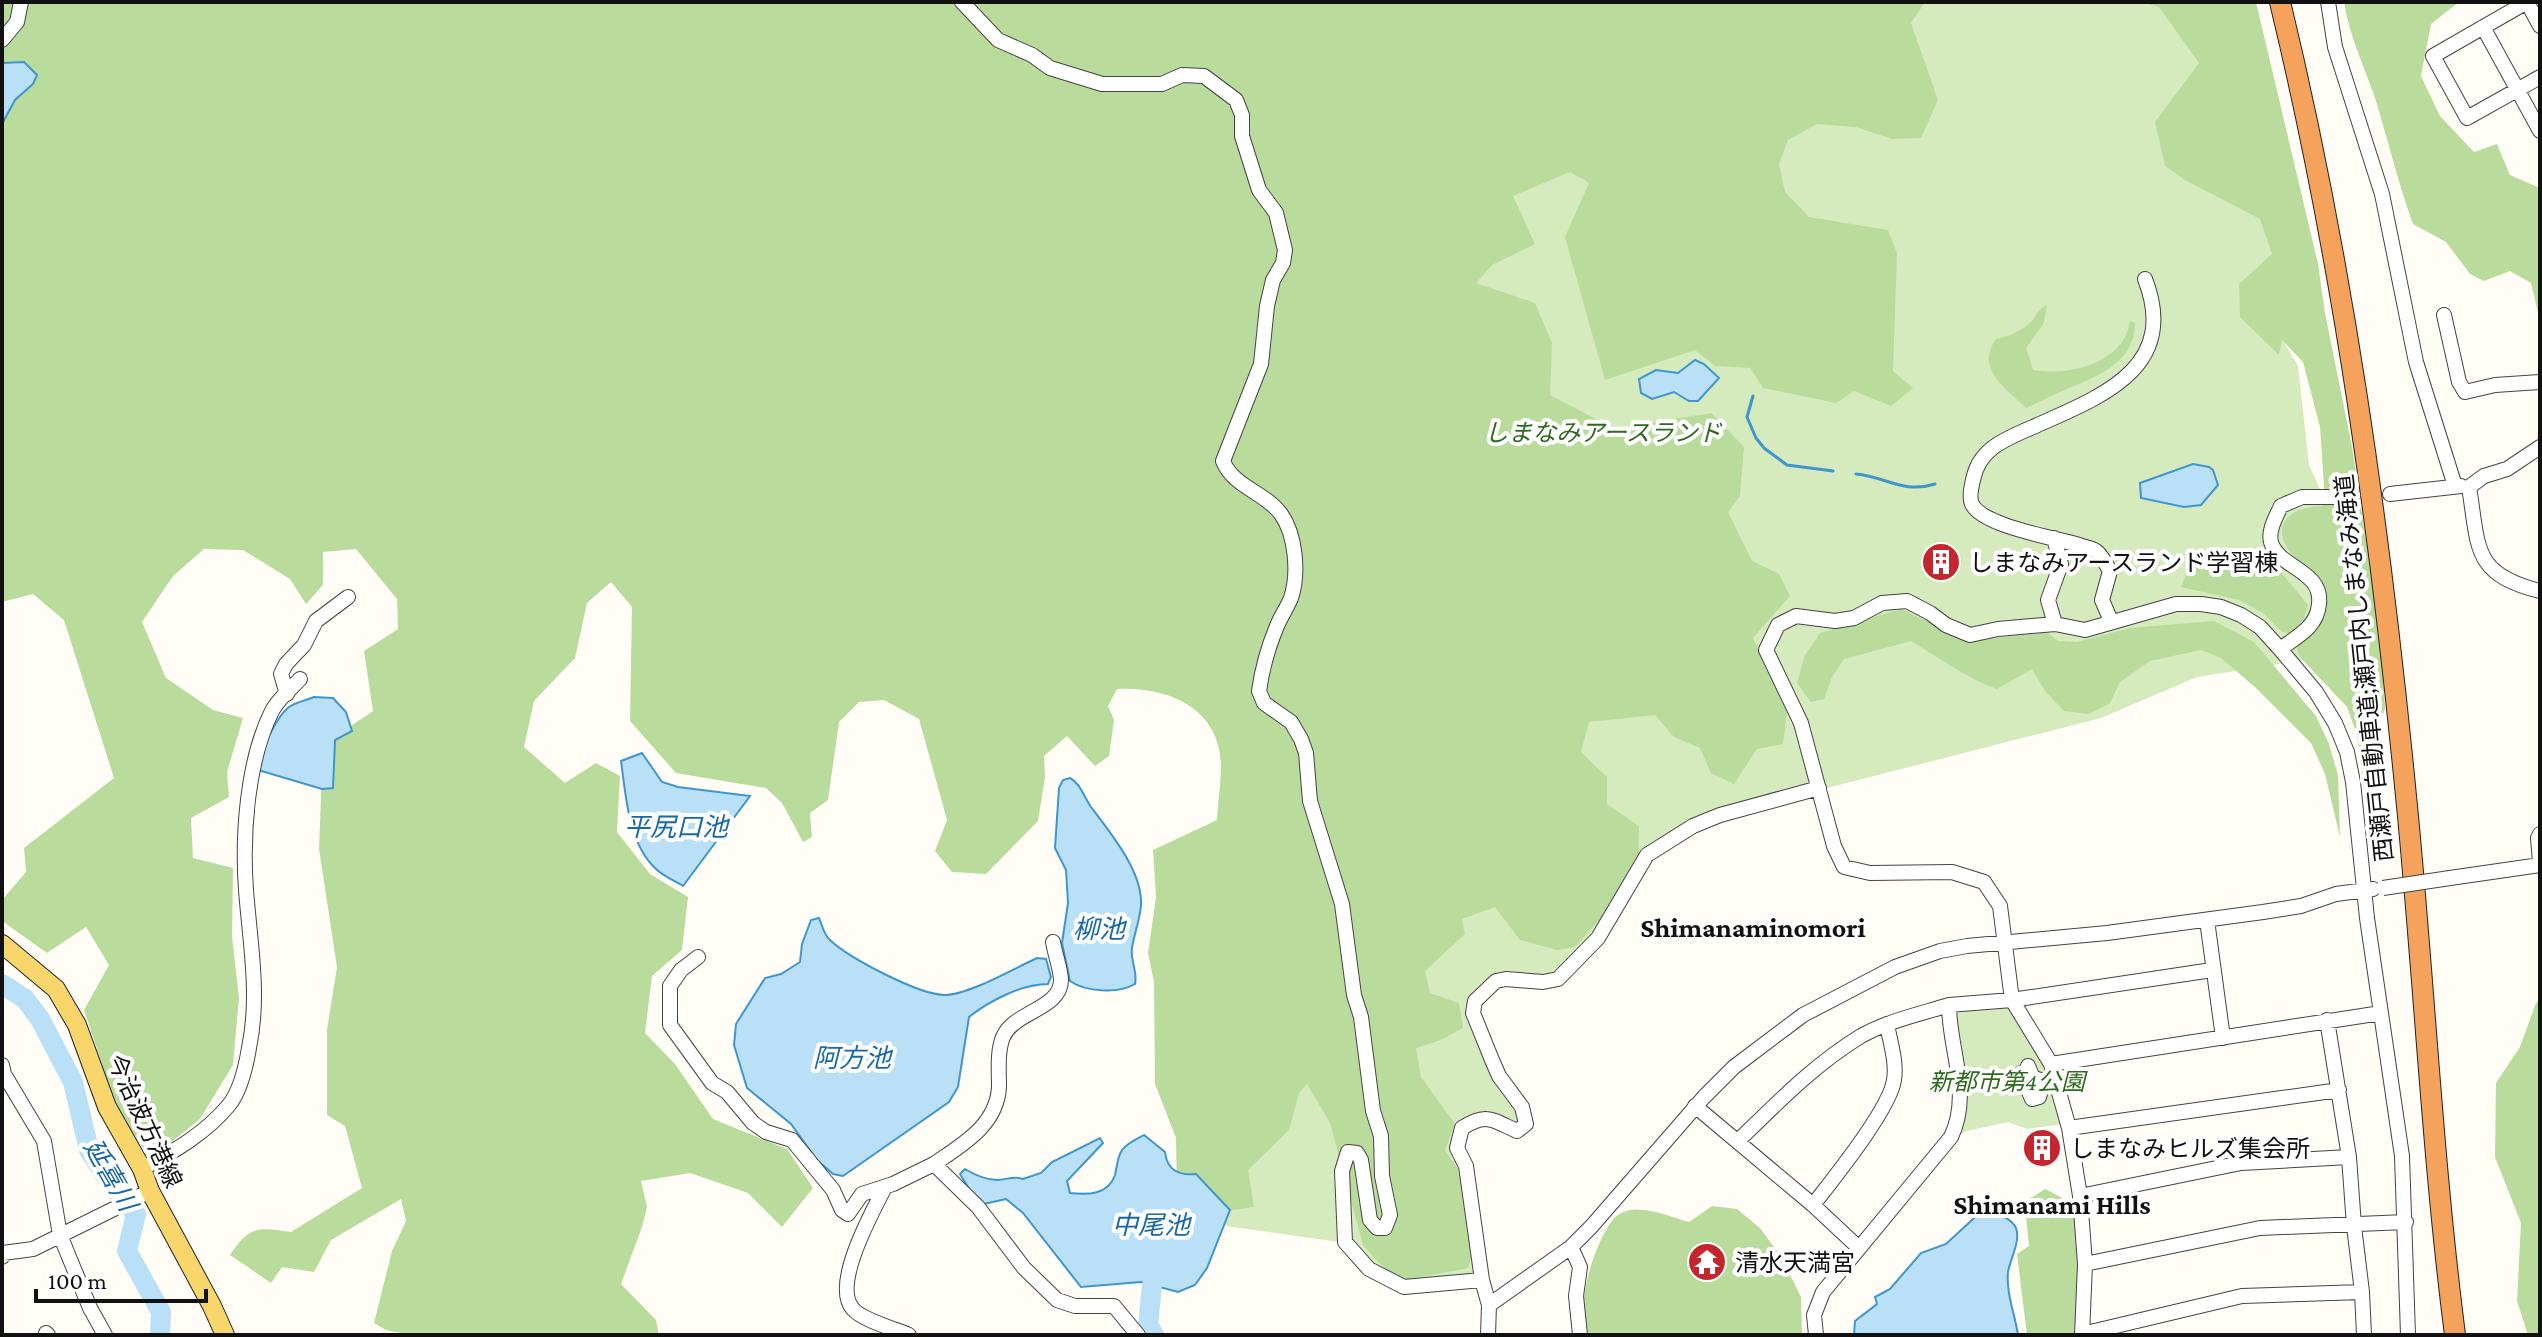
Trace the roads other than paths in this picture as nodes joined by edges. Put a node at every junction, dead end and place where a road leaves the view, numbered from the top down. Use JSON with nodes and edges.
{"nodes":[{"id":1,"x":21,"y":2,"type":"edge"},
{"id":2,"x":962,"y":2,"type":"edge"},
{"id":3,"x":2280,"y":2,"type":"edge"},
{"id":4,"x":2328,"y":2,"type":"edge"},
{"id":5,"x":2540,"y":26,"type":"edge"},
{"id":6,"x":2483,"y":27,"type":"junction"},
{"id":7,"x":2,"y":40,"type":"edge"},
{"id":8,"x":2540,"y":77,"type":"edge"},
{"id":9,"x":2518,"y":89,"type":"junction"},
{"id":10,"x":2540,"y":131,"type":"edge"},
{"id":11,"x":2145,"y":279,"type":"dead end"},
{"id":12,"x":2444,"y":315,"type":"dead end"},
{"id":13,"x":2540,"y":382,"type":"edge"},
{"id":14,"x":2540,"y":447,"type":"edge"},
{"id":15,"x":2462,"y":486,"type":"junction"},
{"id":16,"x":2390,"y":494,"type":"dead end"},
{"id":17,"x":2350,"y":497,"type":"dead end"},
{"id":18,"x":2054,"y":538,"type":"junction"},
{"id":19,"x":2540,"y":591,"type":"edge"},
{"id":20,"x":348,"y":597,"type":"dead end"},
{"id":21,"x":2111,"y":621,"type":"junction"},
{"id":22,"x":2055,"y":624,"type":"junction"},
{"id":23,"x":2280,"y":649,"type":"junction"},
{"id":24,"x":300,"y":679,"type":"dead end"},
{"id":25,"x":287,"y":694,"type":"junction"},
{"id":26,"x":1819,"y":788,"type":"junction"},
{"id":27,"x":2540,"y":834,"type":"edge"},
{"id":28,"x":2540,"y":863,"type":"edge"},
{"id":29,"x":2364,"y":890,"type":"junction"},
{"id":30,"x":2207,"y":920,"type":"junction"},
{"id":31,"x":2006,"y":940,"type":"junction"},
{"id":32,"x":1053,"y":942,"type":"dead end"},
{"id":33,"x":2,"y":944,"type":"edge"},
{"id":34,"x":698,"y":957,"type":"dead end"},
{"id":35,"x":2212,"y":970,"type":"junction"},
{"id":36,"x":2012,"y":1000,"type":"junction"},
{"id":37,"x":1949,"y":1005,"type":"junction"},
{"id":38,"x":2381,"y":1013,"type":"junction"},
{"id":39,"x":2327,"y":1020,"type":"junction"},
{"id":40,"x":1887,"y":1024,"type":"junction"},
{"id":41,"x":2223,"y":1038,"type":"junction"},
{"id":42,"x":2051,"y":1064,"type":"junction"},
{"id":43,"x":2,"y":1065,"type":"edge"},
{"id":44,"x":2339,"y":1090,"type":"junction"},
{"id":45,"x":1695,"y":1106,"type":"junction"},
{"id":46,"x":2069,"y":1128,"type":"junction"},
{"id":47,"x":1739,"y":1140,"type":"junction"},
{"id":48,"x":2349,"y":1157,"type":"junction"},
{"id":49,"x":934,"y":1164,"type":"junction"},
{"id":50,"x":142,"y":1169,"type":"junction"},
{"id":51,"x":885,"y":1187,"type":"junction"},
{"id":52,"x":150,"y":1191,"type":"junction"},
{"id":53,"x":2080,"y":1196,"type":"junction"},
{"id":54,"x":1813,"y":1205,"type":"junction"},
{"id":55,"x":2406,"y":1222,"type":"junction"},
{"id":56,"x":2354,"y":1226,"type":"junction"},
{"id":57,"x":60,"y":1235,"type":"junction"},
{"id":58,"x":1571,"y":1247,"type":"junction"},
{"id":59,"x":1859,"y":1248,"type":"junction"},
{"id":60,"x":2,"y":1257,"type":"edge"},
{"id":61,"x":2085,"y":1264,"type":"junction"},
{"id":62,"x":1482,"y":1280,"type":"junction"},
{"id":63,"x":2362,"y":1292,"type":"junction"},
{"id":64,"x":1489,"y":1305,"type":"junction"},
{"id":65,"x":104,"y":1334,"type":"edge"},
{"id":66,"x":88,"y":1335,"type":"edge"},
{"id":67,"x":225,"y":1335,"type":"edge"},
{"id":68,"x":909,"y":1335,"type":"edge"},
{"id":69,"x":1138,"y":1335,"type":"edge"},
{"id":70,"x":1488,"y":1335,"type":"edge"},
{"id":71,"x":1580,"y":1335,"type":"edge"},
{"id":72,"x":1816,"y":1335,"type":"edge"},
{"id":73,"x":2082,"y":1335,"type":"edge"},
{"id":74,"x":2364,"y":1335,"type":"edge"},
{"id":75,"x":2408,"y":1335,"type":"edge"},
{"id":76,"x":2455,"y":1335,"type":"edge"}],
"edges":[{"from":1,"to":7,"type":"street"},
{"from":2,"to":62,"type":"street"},
{"from":3,"to":76,"type":"highway","name":"西瀬戸自動車道;瀬戸内しまなみ海道"},
{"from":4,"to":15,"type":"street"},
{"from":5,"to":6,"type":"street"},
{"from":6,"to":9,"type":"street"},
{"from":6,"to":9,"type":"street"},
{"from":8,"to":9,"type":"street"},
{"from":9,"to":10,"type":"street"},
{"from":11,"to":18,"type":"street"},
{"from":12,"to":13,"type":"street"},
{"from":14,"to":15,"type":"street"},
{"from":15,"to":16,"type":"street"},
{"from":15,"to":19,"type":"street"},
{"from":17,"to":23,"type":"street"},
{"from":18,"to":21,"type":"street"},
{"from":18,"to":22,"type":"street"},
{"from":20,"to":25,"type":"street"},
{"from":21,"to":22,"type":"street"},
{"from":21,"to":23,"type":"street"},
{"from":22,"to":26,"type":"street"},
{"from":23,"to":29,"type":"street"},
{"from":24,"to":25,"type":"street"},
{"from":25,"to":50,"type":"street"},
{"from":26,"to":31,"type":"street"},
{"from":26,"to":62,"type":"street"},
{"from":27,"to":28,"type":"street"},
{"from":28,"to":29,"type":"street","bridge":true},
{"from":29,"to":30,"type":"street"},
{"from":29,"to":38,"type":"street"},
{"from":30,"to":31,"type":"street"},
{"from":30,"to":35,"type":"street"},
{"from":31,"to":36,"type":"street"},
{"from":31,"to":45,"type":"street"},
{"from":32,"to":49,"type":"street"},
{"from":33,"to":50,"type":"main road","name":"今治波方港線"},
{"from":34,"to":51,"type":"street"},
{"from":35,"to":36,"type":"street"},
{"from":35,"to":41,"type":"street"},
{"from":36,"to":37,"type":"street"},
{"from":36,"to":42,"type":"street"},
{"from":37,"to":40,"type":"street"},
{"from":37,"to":59,"type":"street"},
{"from":38,"to":39,"type":"street"},
{"from":38,"to":55,"type":"street"},
{"from":39,"to":41,"type":"street"},
{"from":39,"to":44,"type":"street"},
{"from":40,"to":47,"type":"street"},
{"from":40,"to":54,"type":"street"},
{"from":41,"to":42,"type":"street"},
{"from":42,"to":46,"type":"street"},
{"from":43,"to":57,"type":"street"},
{"from":44,"to":46,"type":"street"},
{"from":44,"to":48,"type":"street"},
{"from":45,"to":47,"type":"street"},
{"from":45,"to":58,"type":"street"},
{"from":46,"to":53,"type":"street"},
{"from":47,"to":54,"type":"street"},
{"from":48,"to":53,"type":"street"},
{"from":48,"to":56,"type":"street"},
{"from":49,"to":51,"type":"street"},
{"from":49,"to":69,"type":"street"},
{"from":50,"to":52,"type":"main road","name":"今治波方港線"},
{"from":51,"to":68,"type":"street"},
{"from":52,"to":57,"type":"street"},
{"from":52,"to":67,"type":"main road","name":"今治波方港線"},
{"from":53,"to":61,"type":"street"},
{"from":54,"to":59,"type":"street"},
{"from":55,"to":56,"type":"street"},
{"from":55,"to":75,"type":"street"},
{"from":56,"to":61,"type":"street"},
{"from":56,"to":63,"type":"street"},
{"from":57,"to":60,"type":"street"},
{"from":57,"to":65,"type":"street"},
{"from":58,"to":64,"type":"street"},
{"from":58,"to":71,"type":"street"},
{"from":59,"to":72,"type":"street"},
{"from":61,"to":73,"type":"street"},
{"from":62,"to":64,"type":"street"},
{"from":63,"to":73,"type":"street"},
{"from":63,"to":74,"type":"street"},
{"from":64,"to":70,"type":"street"},
{"from":65,"to":66,"type":"street"}]}
